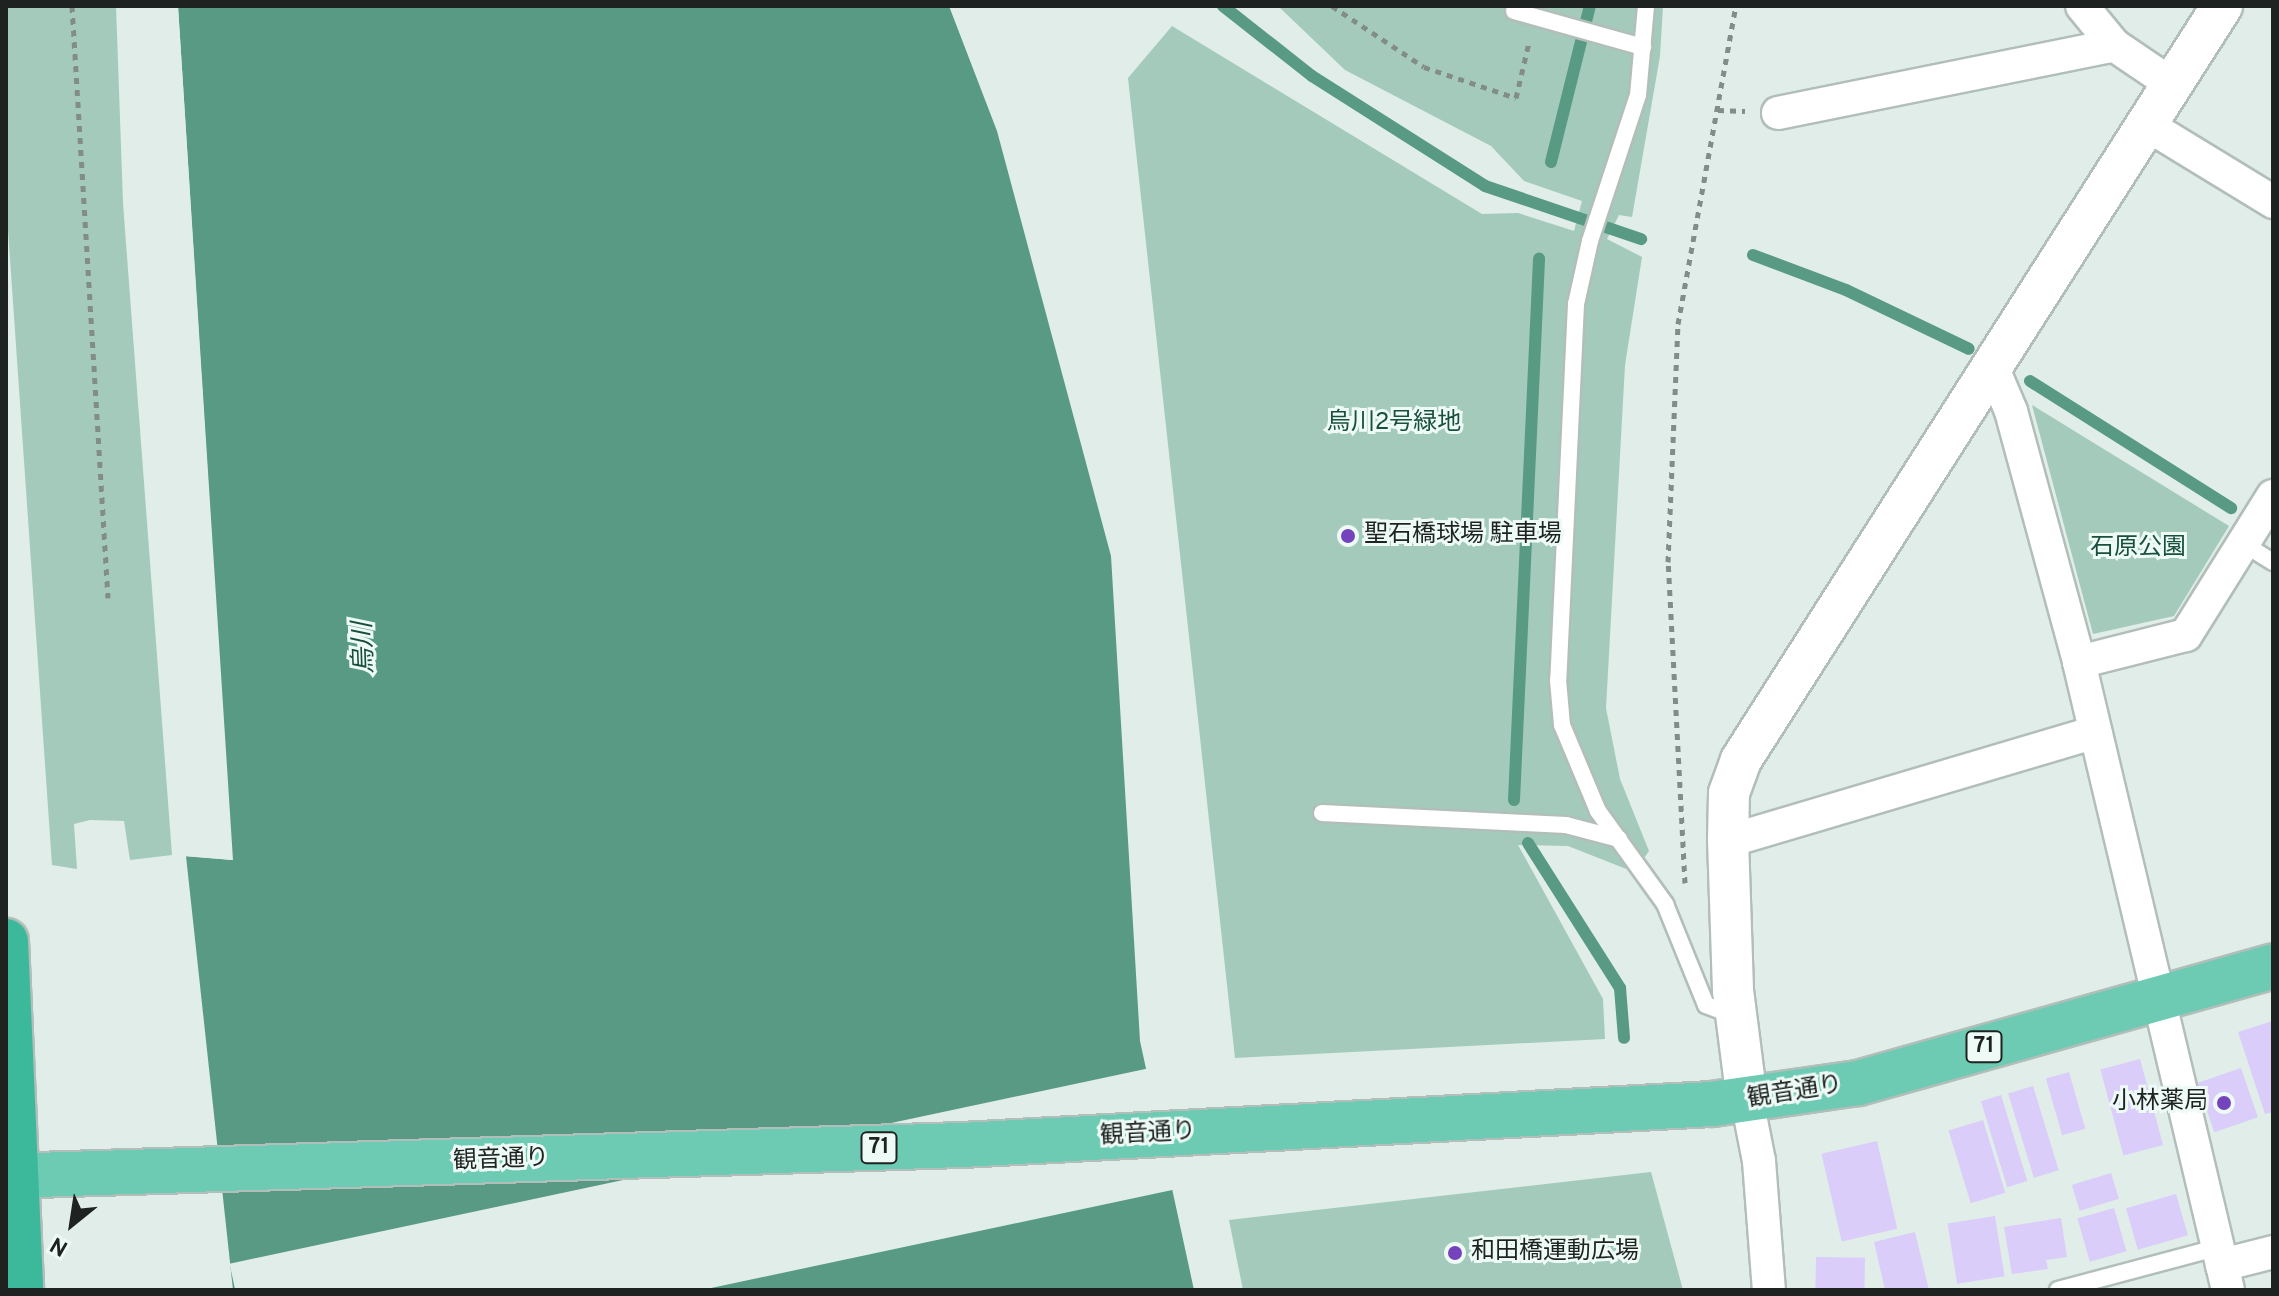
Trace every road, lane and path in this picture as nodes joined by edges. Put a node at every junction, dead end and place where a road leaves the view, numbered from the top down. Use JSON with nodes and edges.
{"nodes":[{"id":1,"x":72,"y":6,"type":"edge"},
{"id":2,"x":1332,"y":6,"type":"edge"},
{"id":3,"x":1646,"y":6,"type":"edge"},
{"id":4,"x":1736,"y":6,"type":"edge"},
{"id":5,"x":2082,"y":6,"type":"edge"},
{"id":6,"x":2222,"y":6,"type":"edge"},
{"id":7,"x":1514,"y":11,"type":"dead end"},
{"id":8,"x":1536,"y":15,"type":"junction"},
{"id":9,"x":2114,"y":45,"type":"junction"},
{"id":10,"x":1643,"y":47,"type":"junction"},
{"id":11,"x":2173,"y":85,"type":"junction"},
{"id":12,"x":1778,"y":113,"type":"dead end"},
{"id":13,"x":2147,"y":125,"type":"junction"},
{"id":14,"x":2273,"y":202,"type":"edge"},
{"id":15,"x":1994,"y":371,"type":"junction"},
{"id":16,"x":2270,"y":507,"type":"edge"},
{"id":17,"x":2244,"y":544,"type":"junction"},
{"id":18,"x":2273,"y":562,"type":"edge"},
{"id":19,"x":108,"y":598,"type":"dead end"},
{"id":20,"x":2079,"y":662,"type":"junction"},
{"id":21,"x":2095,"y":732,"type":"junction"},
{"id":22,"x":1322,"y":813,"type":"dead end"},
{"id":23,"x":1619,"y":839,"type":"junction"},
{"id":24,"x":1728,"y":841,"type":"junction"},
{"id":25,"x":1685,"y":882,"type":"dead end"},
{"id":26,"x":6,"y":941,"type":"edge"},
{"id":27,"x":2273,"y":966,"type":"edge"},
{"id":28,"x":2156,"y":998,"type":"junction"},
{"id":29,"x":1736,"y":1016,"type":"junction"},
{"id":30,"x":1747,"y":1100,"type":"junction"},
{"id":31,"x":12,"y":1176,"type":"edge"},
{"id":32,"x":2273,"y":1252,"type":"edge"},
{"id":33,"x":2222,"y":1268,"type":"edge"},
{"id":34,"x":21,"y":1290,"type":"edge"},
{"id":35,"x":1769,"y":1290,"type":"edge"},
{"id":36,"x":2058,"y":1290,"type":"edge"}],
"edges":[{"from":1,"to":19,"type":"path"},
{"from":2,"to":8,"type":"path"},
{"from":3,"to":10,"type":"lane"},
{"from":4,"to":25,"type":"path"},
{"from":5,"to":9,"type":"street"},
{"from":6,"to":11,"type":"street"},
{"from":7,"to":8,"type":"lane"},
{"from":8,"to":10,"type":"lane"},
{"from":9,"to":11,"type":"street"},
{"from":9,"to":12,"type":"street"},
{"from":10,"to":23,"type":"lane"},
{"from":11,"to":13,"type":"street"},
{"from":13,"to":14,"type":"street"},
{"from":13,"to":15,"type":"street"},
{"from":15,"to":20,"type":"street"},
{"from":15,"to":24,"type":"street"},
{"from":16,"to":17,"type":"street"},
{"from":17,"to":18,"type":"lane"},
{"from":17,"to":20,"type":"street"},
{"from":20,"to":21,"type":"street"},
{"from":21,"to":24,"type":"street"},
{"from":21,"to":28,"type":"street"},
{"from":22,"to":23,"type":"lane"},
{"from":23,"to":29,"type":"lane"},
{"from":24,"to":29,"type":"street"},
{"from":26,"to":31,"type":"highway"},
{"from":27,"to":28,"type":"main road","name":"観音通り","number":"71"},
{"from":28,"to":30,"type":"main road","name":"観音通り","number":"71"},
{"from":28,"to":33,"type":"street"},
{"from":29,"to":30,"type":"street"},
{"from":30,"to":31,"type":"main road","name":"観音通り","number":"71"},
{"from":30,"to":35,"type":"street"},
{"from":31,"to":34,"type":"highway"},
{"from":32,"to":33,"type":"street"},
{"from":33,"to":36,"type":"lane"}]}
